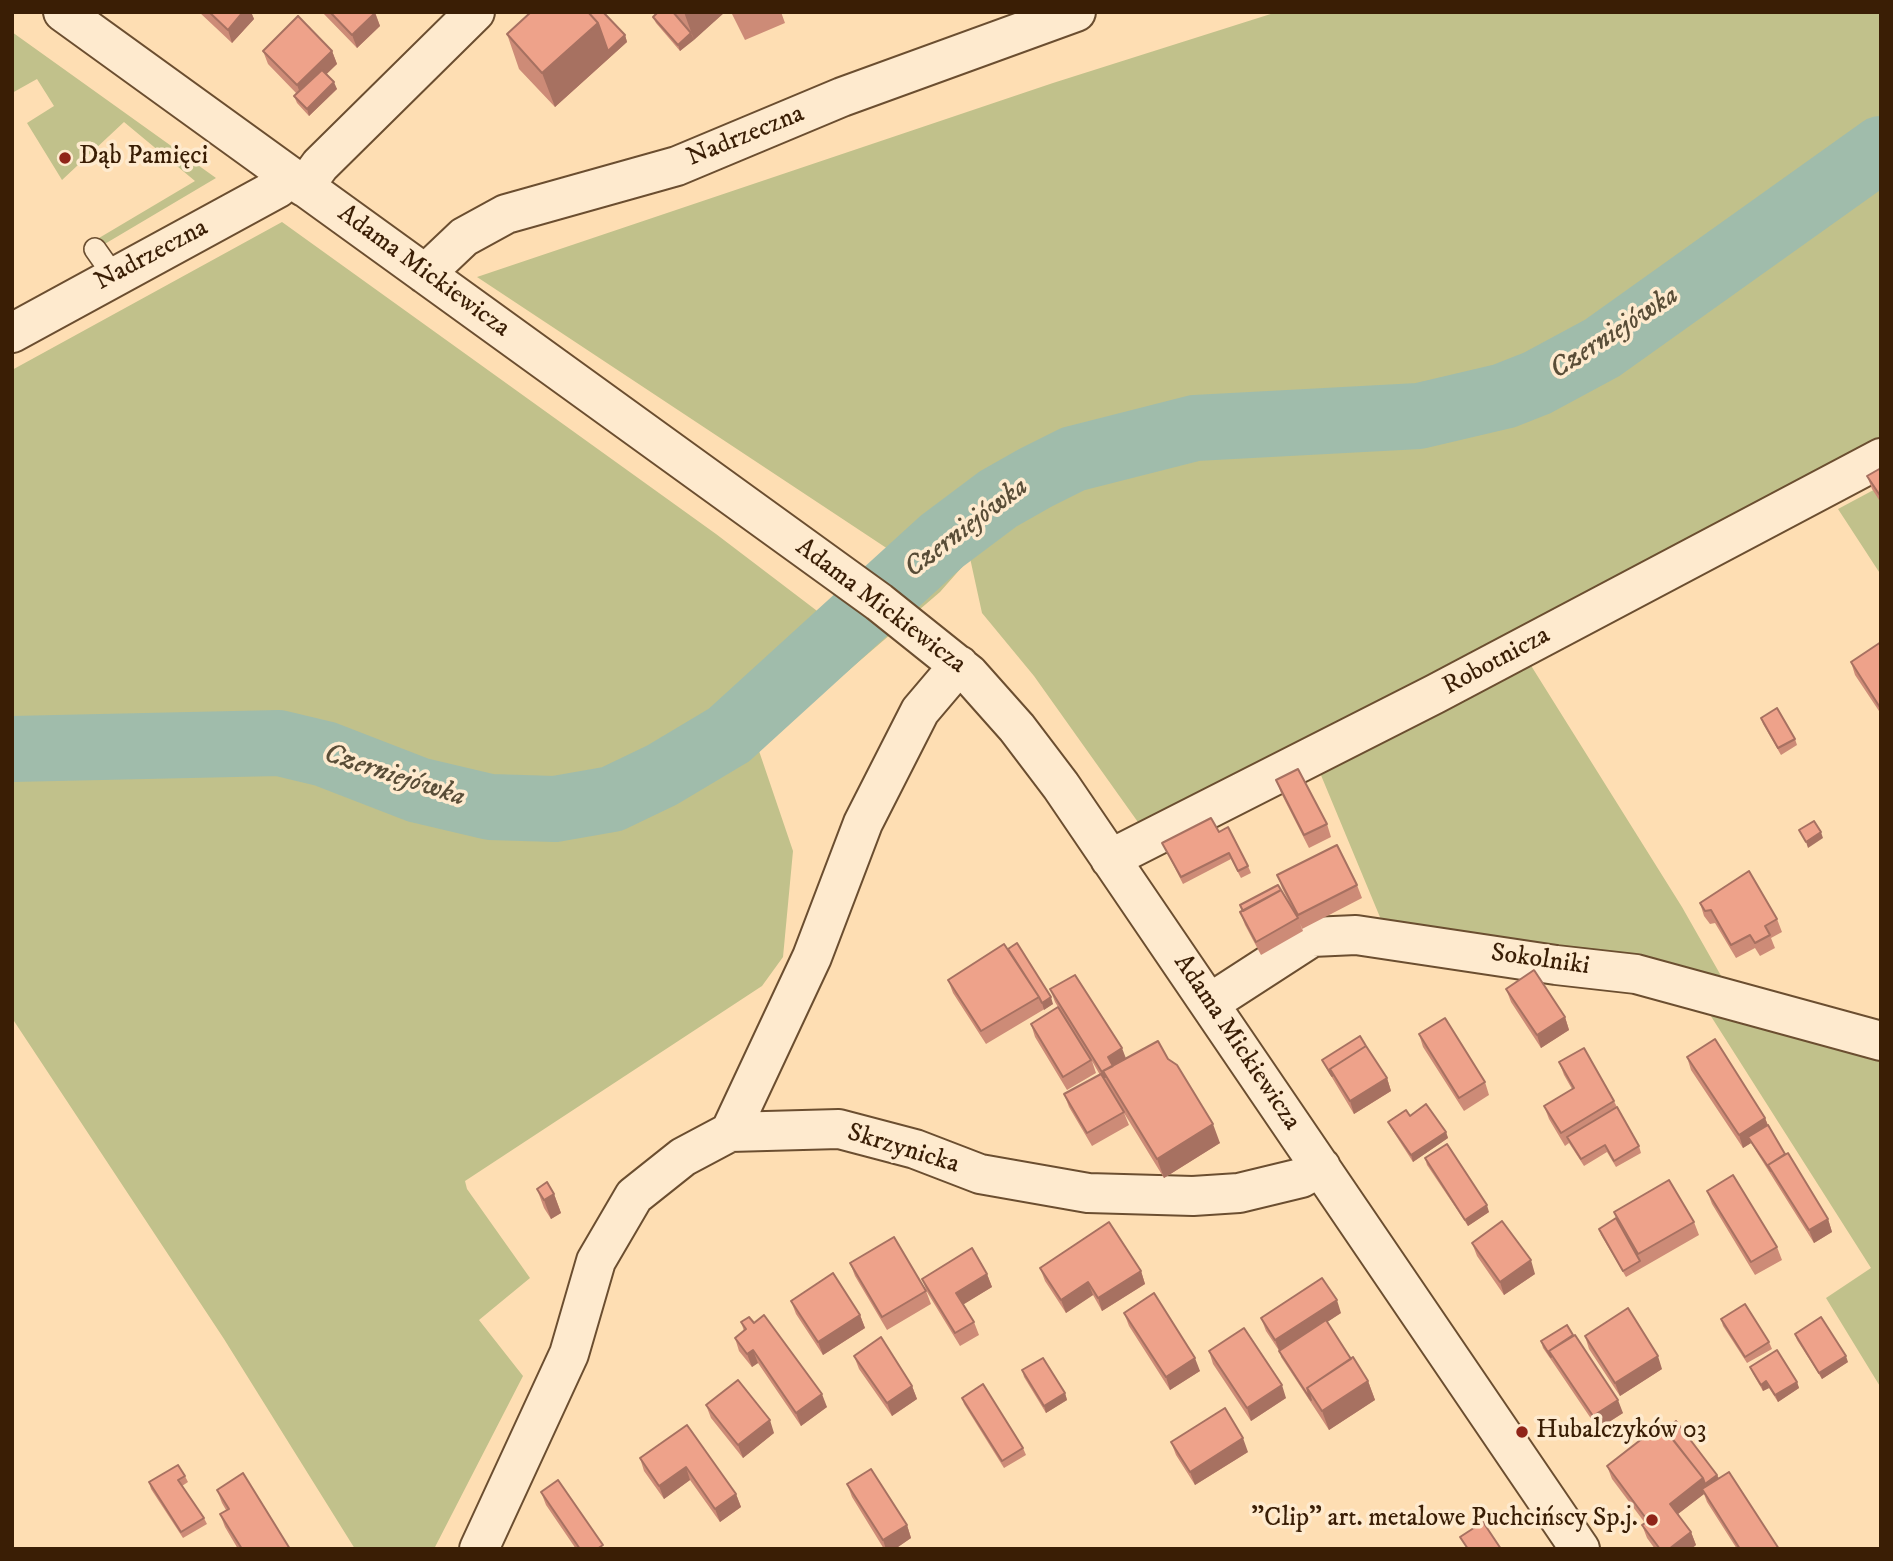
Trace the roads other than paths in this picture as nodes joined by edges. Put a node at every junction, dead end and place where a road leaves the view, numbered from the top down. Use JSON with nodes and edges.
{"nodes":[{"id":1,"x":63,"y":12,"type":"edge"},
{"id":2,"x":475,"y":12,"type":"edge"},
{"id":3,"x":1076,"y":12,"type":"edge"},
{"id":4,"x":297,"y":182,"type":"junction"},
{"id":5,"x":425,"y":274,"type":"junction"},
{"id":6,"x":12,"y":333,"type":"edge"},
{"id":7,"x":1881,"y":458,"type":"edge"},
{"id":8,"x":959,"y":664,"type":"junction"},
{"id":9,"x":1111,"y":859,"type":"junction"},
{"id":10,"x":1210,"y":1003,"type":"junction"},
{"id":11,"x":1881,"y":1041,"type":"edge"},
{"id":12,"x":730,"y":1132,"type":"junction"},
{"id":13,"x":1321,"y":1167,"type":"junction"},
{"id":14,"x":479,"y":1549,"type":"edge"},
{"id":15,"x":1580,"y":1549,"type":"edge"}],
"edges":[{"from":1,"to":4,"type":"street","name":"Adama Mickiewicza"},
{"from":2,"to":4,"type":"street","name":"Nadrzeczna"},
{"from":3,"to":5,"type":"street","name":"Nadrzeczna"},
{"from":4,"to":5,"type":"street","name":"Adama Mickiewicza"},
{"from":4,"to":6,"type":"street","name":"Nadrzeczna"},
{"from":5,"to":8,"type":"street","name":"Adama Mickiewicza"},
{"from":7,"to":9,"type":"street","name":"Robotnicza"},
{"from":8,"to":9,"type":"street","name":"Adama Mickiewicza"},
{"from":8,"to":12,"type":"street"},
{"from":9,"to":10,"type":"street","name":"Adama Mickiewicza"},
{"from":10,"to":11,"type":"street","name":"Sokolniki"},
{"from":10,"to":13,"type":"street","name":"Adama Mickiewicza"},
{"from":12,"to":13,"type":"street","name":"Skrzynicka"},
{"from":12,"to":14,"type":"street","name":"Skrzynicka"},
{"from":13,"to":15,"type":"street","name":"Adama Mickiewicza"}]}
